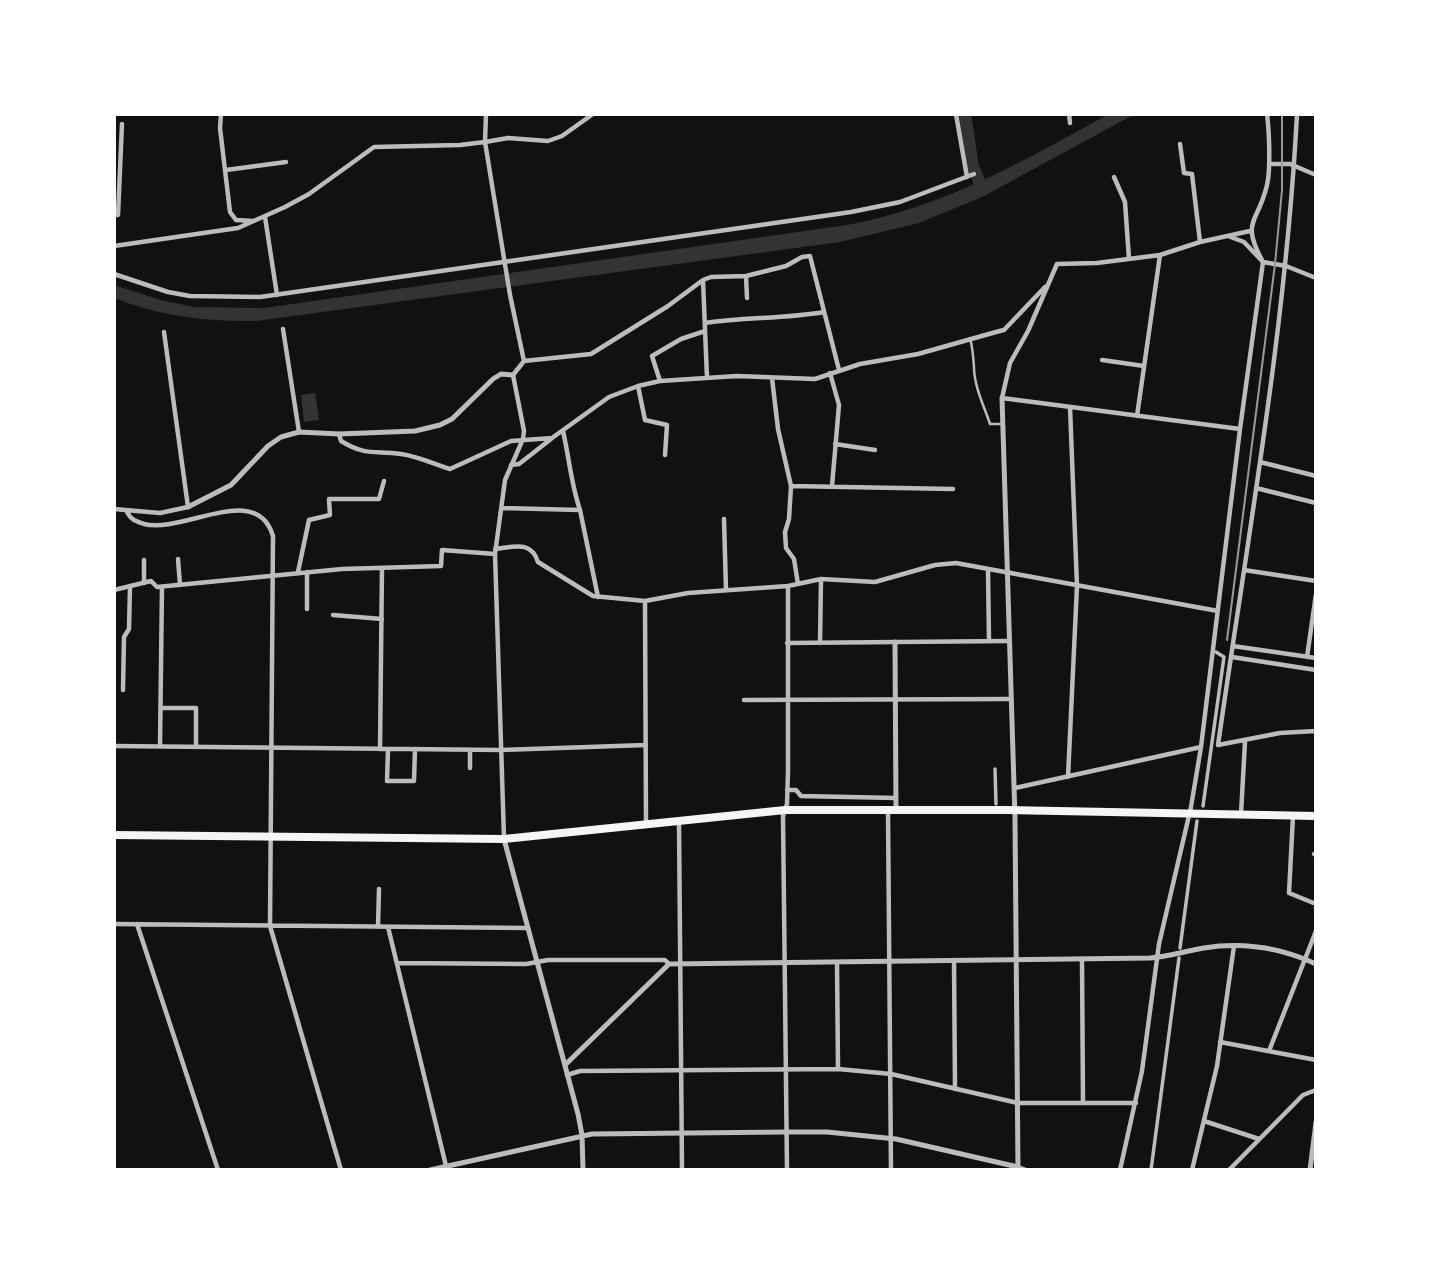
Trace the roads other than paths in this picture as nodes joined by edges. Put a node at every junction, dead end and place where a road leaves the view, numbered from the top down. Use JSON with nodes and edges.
{"nodes":[{"id":1,"x":221,"y":114,"type":"edge"},
{"id":2,"x":486,"y":114,"type":"edge"},
{"id":3,"x":593,"y":114,"type":"edge"},
{"id":4,"x":956,"y":114,"type":"edge"},
{"id":5,"x":1069,"y":114,"type":"edge"},
{"id":6,"x":1267,"y":114,"type":"edge"},
{"id":7,"x":1297,"y":114,"type":"edge"},
{"id":8,"x":1070,"y":123,"type":"dead end"},
{"id":9,"x":122,"y":124,"type":"dead end"},
{"id":10,"x":485,"y":142,"type":"junction"},
{"id":11,"x":1180,"y":144,"type":"dead end"},
{"id":12,"x":286,"y":162,"type":"dead end"},
{"id":13,"x":1269,"y":164,"type":"junction"},
{"id":14,"x":1295,"y":166,"type":"junction"},
{"id":15,"x":226,"y":170,"type":"junction"},
{"id":16,"x":974,"y":174,"type":"dead end"},
{"id":17,"x":1316,"y":175,"type":"edge"},
{"id":18,"x":967,"y":177,"type":"junction"},
{"id":19,"x":1114,"y":177,"type":"dead end"},
{"id":20,"x":114,"y":215,"type":"edge"},
{"id":21,"x":265,"y":217,"type":"junction"},
{"id":22,"x":254,"y":221,"type":"junction"},
{"id":23,"x":1250,"y":231,"type":"junction"},
{"id":24,"x":1226,"y":236,"type":"junction"},
{"id":25,"x":1200,"y":242,"type":"junction"},
{"id":26,"x":114,"y":246,"type":"edge"},
{"id":27,"x":1160,"y":255,"type":"junction"},
{"id":28,"x":1129,"y":259,"type":"junction"},
{"id":29,"x":1263,"y":262,"type":"junction"},
{"id":30,"x":505,"y":263,"type":"junction"},
{"id":31,"x":1286,"y":266,"type":"junction"},
{"id":32,"x":114,"y":274,"type":"edge"},
{"id":33,"x":746,"y":276,"type":"junction"},
{"id":34,"x":1316,"y":278,"type":"edge"},
{"id":35,"x":703,"y":280,"type":"junction"},
{"id":36,"x":1045,"y":288,"type":"junction"},
{"id":37,"x":277,"y":295,"type":"junction"},
{"id":38,"x":747,"y":298,"type":"dead end"},
{"id":39,"x":824,"y":312,"type":"junction"},
{"id":40,"x":705,"y":323,"type":"junction"},
{"id":41,"x":283,"y":329,"type":"dead end"},
{"id":42,"x":705,"y":331,"type":"junction"},
{"id":43,"x":164,"y":332,"type":"dead end"},
{"id":44,"x":970,"y":338,"type":"junction"},
{"id":45,"x":1102,"y":360,"type":"dead end"},
{"id":46,"x":524,"y":361,"type":"junction"},
{"id":47,"x":1144,"y":366,"type":"junction"},
{"id":48,"x":839,"y":370,"type":"junction"},
{"id":49,"x":830,"y":373,"type":"junction"},
{"id":50,"x":513,"y":376,"type":"junction"},
{"id":51,"x":772,"y":378,"type":"junction"},
{"id":52,"x":707,"y":379,"type":"junction"},
{"id":53,"x":660,"y":381,"type":"junction"},
{"id":54,"x":638,"y":386,"type":"junction"},
{"id":55,"x":1002,"y":398,"type":"junction"},
{"id":56,"x":1070,"y":407,"type":"junction"},
{"id":57,"x":1137,"y":416,"type":"junction"},
{"id":58,"x":1003,"y":424,"type":"junction"},
{"id":59,"x":1240,"y":429,"type":"junction"},
{"id":60,"x":563,"y":430,"type":"junction"},
{"id":61,"x":299,"y":432,"type":"junction"},
{"id":62,"x":339,"y":434,"type":"junction"},
{"id":63,"x":552,"y":438,"type":"junction"},
{"id":64,"x":523,"y":439,"type":"junction"},
{"id":65,"x":835,"y":444,"type":"junction"},
{"id":66,"x":876,"y":450,"type":"dead end"},
{"id":67,"x":665,"y":455,"type":"dead end"},
{"id":68,"x":1260,"y":462,"type":"junction"},
{"id":69,"x":511,"y":465,"type":"junction"},
{"id":70,"x":1316,"y":476,"type":"edge"},
{"id":71,"x":384,"y":481,"type":"dead end"},
{"id":72,"x":791,"y":486,"type":"junction"},
{"id":73,"x":832,"y":486,"type":"junction"},
{"id":74,"x":1256,"y":488,"type":"junction"},
{"id":75,"x":953,"y":489,"type":"dead end"},
{"id":76,"x":1316,"y":503,"type":"edge"},
{"id":77,"x":188,"y":507,"type":"junction"},
{"id":78,"x":502,"y":508,"type":"junction"},
{"id":79,"x":114,"y":509,"type":"edge"},
{"id":80,"x":580,"y":510,"type":"junction"},
{"id":81,"x":127,"y":512,"type":"junction"},
{"id":82,"x":724,"y":519,"type":"dead end"},
{"id":83,"x":495,"y":551,"type":"junction"},
{"id":84,"x":178,"y":559,"type":"dead end"},
{"id":85,"x":144,"y":560,"type":"dead end"},
{"id":86,"x":382,"y":568,"type":"junction"},
{"id":87,"x":988,"y":569,"type":"junction"},
{"id":88,"x":1244,"y":570,"type":"junction"},
{"id":89,"x":298,"y":572,"type":"junction"},
{"id":90,"x":307,"y":572,"type":"junction"},
{"id":91,"x":1007,"y":573,"type":"junction"},
{"id":92,"x":273,"y":576,"type":"junction"},
{"id":93,"x":821,"y":579,"type":"junction"},
{"id":94,"x":1316,"y":582,"type":"edge"},
{"id":95,"x":144,"y":583,"type":"junction"},
{"id":96,"x":798,"y":584,"type":"junction"},
{"id":97,"x":180,"y":585,"type":"junction"},
{"id":98,"x":162,"y":586,"type":"junction"},
{"id":99,"x":788,"y":586,"type":"junction"},
{"id":100,"x":1077,"y":586,"type":"junction"},
{"id":101,"x":130,"y":587,"type":"junction"},
{"id":102,"x":114,"y":590,"type":"edge"},
{"id":103,"x":726,"y":590,"type":"junction"},
{"id":104,"x":1316,"y":594,"type":"edge"},
{"id":105,"x":598,"y":597,"type":"junction"},
{"id":106,"x":645,"y":601,"type":"junction"},
{"id":107,"x":307,"y":610,"type":"dead end"},
{"id":108,"x":1218,"y":611,"type":"junction"},
{"id":109,"x":333,"y":615,"type":"dead end"},
{"id":110,"x":382,"y":619,"type":"junction"},
{"id":111,"x":989,"y":641,"type":"junction"},
{"id":112,"x":1009,"y":641,"type":"junction"},
{"id":113,"x":895,"y":642,"type":"junction"},
{"id":114,"x":787,"y":643,"type":"junction"},
{"id":115,"x":820,"y":643,"type":"junction"},
{"id":116,"x":1233,"y":646,"type":"junction"},
{"id":117,"x":1216,"y":652,"type":"dead end"},
{"id":118,"x":1307,"y":657,"type":"junction"},
{"id":119,"x":1228,"y":658,"type":"junction"},
{"id":120,"x":1316,"y":658,"type":"edge"},
{"id":121,"x":1316,"y":670,"type":"edge"},
{"id":122,"x":123,"y":690,"type":"dead end"},
{"id":123,"x":895,"y":699,"type":"junction"},
{"id":124,"x":1011,"y":699,"type":"junction"},
{"id":125,"x":744,"y":700,"type":"dead end"},
{"id":126,"x":788,"y":700,"type":"junction"},
{"id":127,"x":161,"y":708,"type":"junction"},
{"id":128,"x":1316,"y":731,"type":"edge"},
{"id":129,"x":1245,"y":742,"type":"junction"},
{"id":130,"x":646,"y":745,"type":"junction"},
{"id":131,"x":1214,"y":745,"type":"junction"},
{"id":132,"x":114,"y":746,"type":"edge"},
{"id":133,"x":160,"y":747,"type":"junction"},
{"id":134,"x":195,"y":747,"type":"junction"},
{"id":135,"x":271,"y":747,"type":"junction"},
{"id":136,"x":1201,"y":747,"type":"junction"},
{"id":137,"x":380,"y":749,"type":"junction"},
{"id":138,"x":388,"y":749,"type":"junction"},
{"id":139,"x":415,"y":749,"type":"junction"},
{"id":140,"x":470,"y":750,"type":"junction"},
{"id":141,"x":501,"y":750,"type":"junction"},
{"id":142,"x":470,"y":768,"type":"dead end"},
{"id":143,"x":995,"y":769,"type":"dead end"},
{"id":144,"x":1068,"y":777,"type":"junction"},
{"id":145,"x":1015,"y":789,"type":"junction"},
{"id":146,"x":788,"y":790,"type":"junction"},
{"id":147,"x":896,"y":798,"type":"junction"},
{"id":148,"x":996,"y":804,"type":"dead end"},
{"id":149,"x":1203,"y":806,"type":"dead end"},
{"id":150,"x":785,"y":810,"type":"junction"},
{"id":151,"x":892,"y":810,"type":"junction"},
{"id":152,"x":1015,"y":810,"type":"junction"},
{"id":153,"x":1189,"y":813,"type":"junction"},
{"id":154,"x":1241,"y":816,"type":"junction"},
{"id":155,"x":1293,"y":816,"type":"junction"},
{"id":156,"x":1316,"y":816,"type":"edge"},
{"id":157,"x":679,"y":821,"type":"junction"},
{"id":158,"x":1197,"y":821,"type":"dead end"},
{"id":159,"x":646,"y":824,"type":"junction"},
{"id":160,"x":114,"y":835,"type":"edge"},
{"id":161,"x":271,"y":836,"type":"junction"},
{"id":162,"x":504,"y":839,"type":"junction"},
{"id":163,"x":379,"y":889,"type":"dead end"},
{"id":164,"x":1316,"y":904,"type":"edge"},
{"id":165,"x":114,"y":924,"type":"edge"},
{"id":166,"x":137,"y":924,"type":"junction"},
{"id":167,"x":270,"y":926,"type":"junction"},
{"id":168,"x":378,"y":927,"type":"junction"},
{"id":169,"x":388,"y":927,"type":"junction"},
{"id":170,"x":528,"y":928,"type":"junction"},
{"id":171,"x":1316,"y":931,"type":"edge"},
{"id":172,"x":1234,"y":946,"type":"junction"},
{"id":173,"x":1180,"y":948,"type":"dead end"},
{"id":174,"x":1156,"y":958,"type":"junction"},
{"id":175,"x":1179,"y":958,"type":"dead end"},
{"id":176,"x":1082,"y":959,"type":"junction"},
{"id":177,"x":1305,"y":959,"type":"junction"},
{"id":178,"x":954,"y":960,"type":"junction"},
{"id":179,"x":1016,"y":960,"type":"junction"},
{"id":180,"x":890,"y":961,"type":"junction"},
{"id":181,"x":785,"y":962,"type":"junction"},
{"id":182,"x":837,"y":962,"type":"junction"},
{"id":183,"x":397,"y":963,"type":"junction"},
{"id":184,"x":537,"y":963,"type":"junction"},
{"id":185,"x":669,"y":964,"type":"junction"},
{"id":186,"x":680,"y":964,"type":"junction"},
{"id":187,"x":1316,"y":964,"type":"edge"},
{"id":188,"x":1220,"y":1042,"type":"junction"},
{"id":189,"x":1269,"y":1051,"type":"junction"},
{"id":190,"x":1316,"y":1060,"type":"edge"},
{"id":191,"x":565,"y":1065,"type":"junction"},
{"id":192,"x":786,"y":1069,"type":"junction"},
{"id":193,"x":838,"y":1069,"type":"junction"},
{"id":194,"x":681,"y":1070,"type":"junction"},
{"id":195,"x":891,"y":1074,"type":"junction"},
{"id":196,"x":567,"y":1075,"type":"junction"},
{"id":197,"x":955,"y":1089,"type":"junction"},
{"id":198,"x":1316,"y":1090,"type":"edge"},
{"id":199,"x":1018,"y":1103,"type":"junction"},
{"id":200,"x":1083,"y":1103,"type":"junction"},
{"id":201,"x":1136,"y":1103,"type":"junction"},
{"id":202,"x":1204,"y":1121,"type":"junction"},
{"id":203,"x":1316,"y":1122,"type":"edge"},
{"id":204,"x":786,"y":1132,"type":"junction"},
{"id":205,"x":682,"y":1133,"type":"junction"},
{"id":206,"x":582,"y":1135,"type":"junction"},
{"id":207,"x":891,"y":1139,"type":"junction"},
{"id":208,"x":1259,"y":1139,"type":"junction"},
{"id":209,"x":447,"y":1168,"type":"edge"},
{"id":210,"x":1018,"y":1169,"type":"edge"},
{"id":211,"x":218,"y":1170,"type":"edge"},
{"id":212,"x":341,"y":1170,"type":"edge"},
{"id":213,"x":430,"y":1170,"type":"edge"},
{"id":214,"x":583,"y":1170,"type":"edge"},
{"id":215,"x":682,"y":1170,"type":"edge"},
{"id":216,"x":787,"y":1170,"type":"edge"},
{"id":217,"x":891,"y":1170,"type":"edge"},
{"id":218,"x":1026,"y":1170,"type":"edge"},
{"id":219,"x":1120,"y":1170,"type":"edge"},
{"id":220,"x":1151,"y":1170,"type":"edge"},
{"id":221,"x":1192,"y":1170,"type":"edge"},
{"id":222,"x":1229,"y":1170,"type":"edge"},
{"id":223,"x":1310,"y":1170,"type":"edge"}],
"edges":[{"from":1,"to":15,"type":"street"},
{"from":2,"to":10,"type":"street"},
{"from":3,"to":10,"type":"street"},
{"from":4,"to":18,"type":"street"},
{"from":5,"to":8,"type":"street"},
{"from":6,"to":13,"type":"street"},
{"from":7,"to":14,"type":"street"},
{"from":9,"to":20,"type":"street"},
{"from":10,"to":21,"type":"street"},
{"from":10,"to":30,"type":"street"},
{"from":11,"to":25,"type":"street"},
{"from":12,"to":15,"type":"street"},
{"from":13,"to":14,"type":"street"},
{"from":13,"to":23,"type":"street"},
{"from":14,"to":17,"type":"street"},
{"from":14,"to":31,"type":"street"},
{"from":15,"to":22,"type":"street"},
{"from":16,"to":18,"type":"street"},
{"from":18,"to":30,"type":"street"},
{"from":19,"to":28,"type":"street"},
{"from":21,"to":22,"type":"street"},
{"from":21,"to":37,"type":"street"},
{"from":22,"to":26,"type":"street"},
{"from":23,"to":24,"type":"street"},
{"from":23,"to":29,"type":"street"},
{"from":24,"to":25,"type":"street"},
{"from":24,"to":29,"type":"street"},
{"from":25,"to":27,"type":"street"},
{"from":27,"to":28,"type":"street"},
{"from":27,"to":47,"type":"street"},
{"from":28,"to":36,"type":"street"},
{"from":29,"to":31,"type":"street"},
{"from":29,"to":59,"type":"street"},
{"from":30,"to":37,"type":"street"},
{"from":30,"to":46,"type":"street"},
{"from":31,"to":34,"type":"street"},
{"from":31,"to":68,"type":"street"},
{"from":32,"to":37,"type":"street"},
{"from":33,"to":35,"type":"street"},
{"from":33,"to":38,"type":"street"},
{"from":33,"to":39,"type":"street"},
{"from":35,"to":40,"type":"street"},
{"from":35,"to":46,"type":"street"},
{"from":36,"to":44,"type":"street"},
{"from":36,"to":55,"type":"street"},
{"from":39,"to":40,"type":"street"},
{"from":39,"to":48,"type":"street"},
{"from":40,"to":42,"type":"street"},
{"from":41,"to":61,"type":"street"},
{"from":42,"to":52,"type":"street"},
{"from":42,"to":53,"type":"street"},
{"from":43,"to":77,"type":"street"},
{"from":44,"to":48,"type":"street"},
{"from":44,"to":58,"type":"lane"},
{"from":45,"to":47,"type":"street"},
{"from":46,"to":50,"type":"street"},
{"from":47,"to":57,"type":"street"},
{"from":48,"to":49,"type":"street"},
{"from":49,"to":51,"type":"street"},
{"from":49,"to":65,"type":"street"},
{"from":50,"to":62,"type":"street"},
{"from":50,"to":64,"type":"street"},
{"from":51,"to":52,"type":"street"},
{"from":51,"to":72,"type":"street"},
{"from":52,"to":53,"type":"street"},
{"from":53,"to":54,"type":"street"},
{"from":54,"to":60,"type":"street"},
{"from":54,"to":67,"type":"street"},
{"from":55,"to":56,"type":"street"},
{"from":55,"to":58,"type":"street"},
{"from":56,"to":57,"type":"street"},
{"from":56,"to":100,"type":"street"},
{"from":57,"to":59,"type":"street"},
{"from":58,"to":91,"type":"street"},
{"from":59,"to":108,"type":"street"},
{"from":60,"to":63,"type":"street"},
{"from":60,"to":80,"type":"street"},
{"from":61,"to":62,"type":"street"},
{"from":61,"to":77,"type":"street"},
{"from":62,"to":64,"type":"street"},
{"from":63,"to":64,"type":"street"},
{"from":63,"to":69,"type":"street"},
{"from":64,"to":69,"type":"street"},
{"from":65,"to":66,"type":"street"},
{"from":65,"to":73,"type":"street"},
{"from":68,"to":70,"type":"street"},
{"from":68,"to":74,"type":"street"},
{"from":69,"to":78,"type":"street"},
{"from":71,"to":89,"type":"street"},
{"from":72,"to":73,"type":"street"},
{"from":72,"to":96,"type":"street"},
{"from":73,"to":75,"type":"street"},
{"from":74,"to":76,"type":"street"},
{"from":74,"to":88,"type":"street"},
{"from":77,"to":81,"type":"street"},
{"from":78,"to":80,"type":"street"},
{"from":78,"to":83,"type":"street"},
{"from":79,"to":81,"type":"street"},
{"from":80,"to":105,"type":"street"},
{"from":81,"to":92,"type":"street"},
{"from":82,"to":103,"type":"street"},
{"from":83,"to":86,"type":"street"},
{"from":83,"to":105,"type":"street"},
{"from":83,"to":141,"type":"street"},
{"from":84,"to":97,"type":"street"},
{"from":85,"to":95,"type":"street"},
{"from":86,"to":90,"type":"street"},
{"from":86,"to":110,"type":"street"},
{"from":87,"to":91,"type":"street"},
{"from":87,"to":93,"type":"street"},
{"from":87,"to":111,"type":"street"},
{"from":88,"to":94,"type":"street"},
{"from":88,"to":116,"type":"street"},
{"from":89,"to":90,"type":"street"},
{"from":89,"to":92,"type":"street"},
{"from":90,"to":107,"type":"street"},
{"from":91,"to":100,"type":"street"},
{"from":91,"to":112,"type":"street"},
{"from":92,"to":97,"type":"street"},
{"from":92,"to":135,"type":"street"},
{"from":93,"to":96,"type":"street"},
{"from":93,"to":115,"type":"street"},
{"from":95,"to":98,"type":"street"},
{"from":95,"to":101,"type":"street"},
{"from":96,"to":99,"type":"street"},
{"from":97,"to":98,"type":"street"},
{"from":98,"to":127,"type":"street"},
{"from":99,"to":103,"type":"street"},
{"from":99,"to":114,"type":"street"},
{"from":100,"to":108,"type":"street"},
{"from":100,"to":144,"type":"street"},
{"from":101,"to":102,"type":"street"},
{"from":101,"to":122,"type":"street"},
{"from":103,"to":106,"type":"street"},
{"from":104,"to":118,"type":"street"},
{"from":105,"to":106,"type":"street"},
{"from":106,"to":130,"type":"street"},
{"from":108,"to":136,"type":"street"},
{"from":109,"to":110,"type":"street"},
{"from":110,"to":137,"type":"street"},
{"from":111,"to":112,"type":"street"},
{"from":111,"to":113,"type":"street"},
{"from":112,"to":124,"type":"street"},
{"from":113,"to":115,"type":"street"},
{"from":113,"to":123,"type":"street"},
{"from":114,"to":115,"type":"street"},
{"from":114,"to":126,"type":"street"},
{"from":116,"to":118,"type":"street"},
{"from":116,"to":119,"type":"street"},
{"from":117,"to":119,"type":"street"},
{"from":118,"to":120,"type":"street"},
{"from":119,"to":121,"type":"street"},
{"from":119,"to":131,"type":"street"},
{"from":123,"to":124,"type":"street"},
{"from":123,"to":126,"type":"street"},
{"from":123,"to":147,"type":"street"},
{"from":124,"to":145,"type":"street"},
{"from":125,"to":126,"type":"street"},
{"from":126,"to":146,"type":"street"},
{"from":127,"to":133,"type":"street"},
{"from":127,"to":134,"type":"street"},
{"from":128,"to":129,"type":"street"},
{"from":129,"to":131,"type":"street"},
{"from":129,"to":154,"type":"street"},
{"from":130,"to":141,"type":"street"},
{"from":130,"to":159,"type":"street"},
{"from":131,"to":149,"type":"street"},
{"from":132,"to":133,"type":"street"},
{"from":133,"to":134,"type":"street"},
{"from":134,"to":135,"type":"street"},
{"from":135,"to":137,"type":"street"},
{"from":135,"to":161,"type":"street"},
{"from":136,"to":144,"type":"street"},
{"from":136,"to":153,"type":"street"},
{"from":137,"to":138,"type":"street"},
{"from":138,"to":139,"type":"street"},
{"from":138,"to":139,"type":"street"},
{"from":139,"to":140,"type":"street"},
{"from":140,"to":141,"type":"street"},
{"from":140,"to":142,"type":"street"},
{"from":141,"to":162,"type":"street"},
{"from":143,"to":148,"type":"street"},
{"from":144,"to":145,"type":"street"},
{"from":145,"to":152,"type":"street"},
{"from":146,"to":147,"type":"street"},
{"from":146,"to":150,"type":"street"},
{"from":147,"to":151,"type":"street"},
{"from":150,"to":151,"type":"highway"},
{"from":150,"to":157,"type":"highway"},
{"from":150,"to":181,"type":"street"},
{"from":151,"to":152,"type":"highway"},
{"from":151,"to":180,"type":"street"},
{"from":152,"to":153,"type":"highway"},
{"from":152,"to":179,"type":"street"},
{"from":153,"to":154,"type":"highway"},
{"from":153,"to":174,"type":"street"},
{"from":154,"to":155,"type":"highway"},
{"from":155,"to":156,"type":"highway"},
{"from":155,"to":164,"type":"street"},
{"from":157,"to":159,"type":"highway"},
{"from":157,"to":186,"type":"street"},
{"from":158,"to":173,"type":"street"},
{"from":159,"to":162,"type":"highway"},
{"from":160,"to":161,"type":"highway"},
{"from":161,"to":162,"type":"highway"},
{"from":161,"to":167,"type":"street"},
{"from":162,"to":170,"type":"street"},
{"from":163,"to":168,"type":"street"},
{"from":165,"to":166,"type":"street"},
{"from":166,"to":167,"type":"street"},
{"from":166,"to":211,"type":"street"},
{"from":167,"to":168,"type":"street"},
{"from":167,"to":212,"type":"street"},
{"from":168,"to":169,"type":"street"},
{"from":169,"to":170,"type":"street"},
{"from":169,"to":183,"type":"street"},
{"from":170,"to":184,"type":"street"},
{"from":171,"to":177,"type":"street"},
{"from":172,"to":174,"type":"street"},
{"from":172,"to":177,"type":"street"},
{"from":172,"to":188,"type":"street"},
{"from":174,"to":176,"type":"street"},
{"from":174,"to":201,"type":"street"},
{"from":175,"to":220,"type":"street"},
{"from":176,"to":179,"type":"street"},
{"from":176,"to":200,"type":"street"},
{"from":177,"to":187,"type":"street"},
{"from":177,"to":189,"type":"street"},
{"from":178,"to":179,"type":"street"},
{"from":178,"to":180,"type":"street"},
{"from":178,"to":197,"type":"street"},
{"from":179,"to":199,"type":"street"},
{"from":180,"to":182,"type":"street"},
{"from":180,"to":195,"type":"street"},
{"from":181,"to":182,"type":"street"},
{"from":181,"to":186,"type":"street"},
{"from":181,"to":192,"type":"street"},
{"from":182,"to":193,"type":"street"},
{"from":183,"to":184,"type":"street"},
{"from":183,"to":209,"type":"street"},
{"from":184,"to":185,"type":"street"},
{"from":184,"to":191,"type":"street"},
{"from":185,"to":186,"type":"street"},
{"from":185,"to":191,"type":"street"},
{"from":186,"to":194,"type":"street"},
{"from":188,"to":189,"type":"street"},
{"from":188,"to":202,"type":"street"},
{"from":189,"to":190,"type":"street"},
{"from":191,"to":196,"type":"street"},
{"from":192,"to":193,"type":"street"},
{"from":192,"to":194,"type":"street"},
{"from":192,"to":204,"type":"street"},
{"from":193,"to":195,"type":"street"},
{"from":194,"to":196,"type":"street"},
{"from":194,"to":205,"type":"street"},
{"from":195,"to":197,"type":"street"},
{"from":195,"to":207,"type":"street"},
{"from":196,"to":206,"type":"street"},
{"from":197,"to":199,"type":"street"},
{"from":198,"to":208,"type":"street"},
{"from":199,"to":200,"type":"street"},
{"from":199,"to":210,"type":"street"},
{"from":200,"to":201,"type":"street"},
{"from":201,"to":219,"type":"street"},
{"from":202,"to":208,"type":"street"},
{"from":202,"to":221,"type":"street"},
{"from":203,"to":223,"type":"street"},
{"from":204,"to":205,"type":"street"},
{"from":204,"to":207,"type":"street"},
{"from":204,"to":216,"type":"street"},
{"from":205,"to":206,"type":"street"},
{"from":205,"to":215,"type":"street"},
{"from":206,"to":209,"type":"street"},
{"from":206,"to":214,"type":"street"},
{"from":207,"to":210,"type":"street"},
{"from":207,"to":217,"type":"street"},
{"from":208,"to":222,"type":"street"},
{"from":209,"to":213,"type":"street"},
{"from":210,"to":218,"type":"street"}]}
